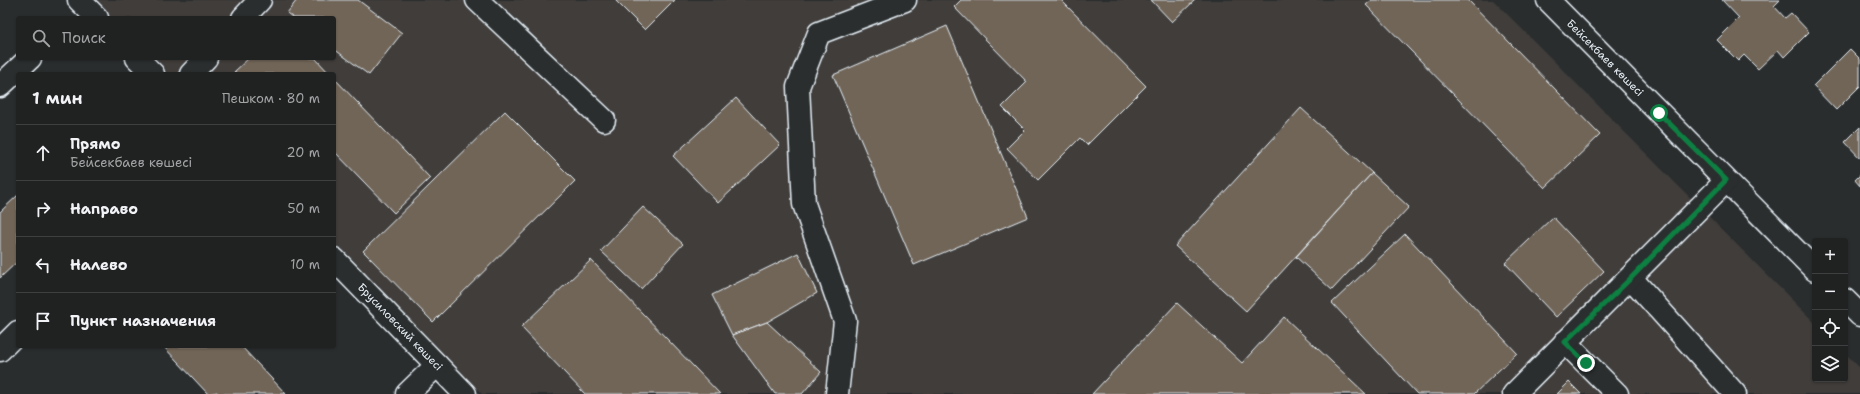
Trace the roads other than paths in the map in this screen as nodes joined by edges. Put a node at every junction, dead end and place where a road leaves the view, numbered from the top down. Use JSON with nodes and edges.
{"nodes":[{"id":1,"x":260,"y":0,"type":"edge"},
{"id":2,"x":477,"y":0,"type":"edge"},
{"id":3,"x":905,"y":0,"type":"edge"},
{"id":4,"x":1548,"y":0,"type":"edge"},
{"id":5,"x":245,"y":16,"type":"edge"},
{"id":6,"x":28,"y":60,"type":"edge"},
{"id":7,"x":139,"y":60,"type":"edge"},
{"id":8,"x":204,"y":60,"type":"edge"},
{"id":9,"x":151,"y":72,"type":"edge"},
{"id":10,"x":193,"y":72,"type":"edge"},
{"id":11,"x":0,"y":86,"type":"edge"},
{"id":12,"x":604,"y":120,"type":"dead end"},
{"id":13,"x":1726,"y":180,"type":"junction"},
{"id":14,"x":336,"y":261,"type":"edge"},
{"id":15,"x":1812,"y":267,"type":"edge"},
{"id":16,"x":1631,"y":278,"type":"junction"},
{"id":17,"x":1848,"y":303,"type":"edge"},
{"id":18,"x":1860,"y":315,"type":"edge"},
{"id":19,"x":16,"y":334,"type":"edge"},
{"id":20,"x":1565,"y":342,"type":"junction"},
{"id":21,"x":0,"y":350,"type":"edge"},
{"id":22,"x":437,"y":365,"type":"junction"},
{"id":23,"x":407,"y":394,"type":"edge"},
{"id":24,"x":465,"y":394,"type":"edge"},
{"id":25,"x":837,"y":394,"type":"edge"},
{"id":26,"x":1514,"y":394,"type":"edge"},
{"id":27,"x":1617,"y":394,"type":"edge"},
{"id":28,"x":1735,"y":394,"type":"edge"}],
"edges":[{"from":1,"to":5,"type":"street"},
{"from":2,"to":12,"type":"street"},
{"from":3,"to":25,"type":"street"},
{"from":4,"to":13,"type":"street","name":"Бейсекбаев көшесі"},
{"from":6,"to":11,"type":"street"},
{"from":7,"to":9,"type":"street"},
{"from":8,"to":10,"type":"street"},
{"from":13,"to":15,"type":"street","name":"Бейсекбаев көшесі"},
{"from":13,"to":16,"type":"street"},
{"from":14,"to":22,"type":"street","name":"Брусиловский көшесі"},
{"from":16,"to":20,"type":"street"},
{"from":16,"to":28,"type":"street"},
{"from":17,"to":18,"type":"street"},
{"from":19,"to":21,"type":"street"},
{"from":20,"to":26,"type":"street"},
{"from":20,"to":27,"type":"street"},
{"from":22,"to":23,"type":"street"},
{"from":22,"to":24,"type":"street","name":"Брусиловский көшесі"}]}
